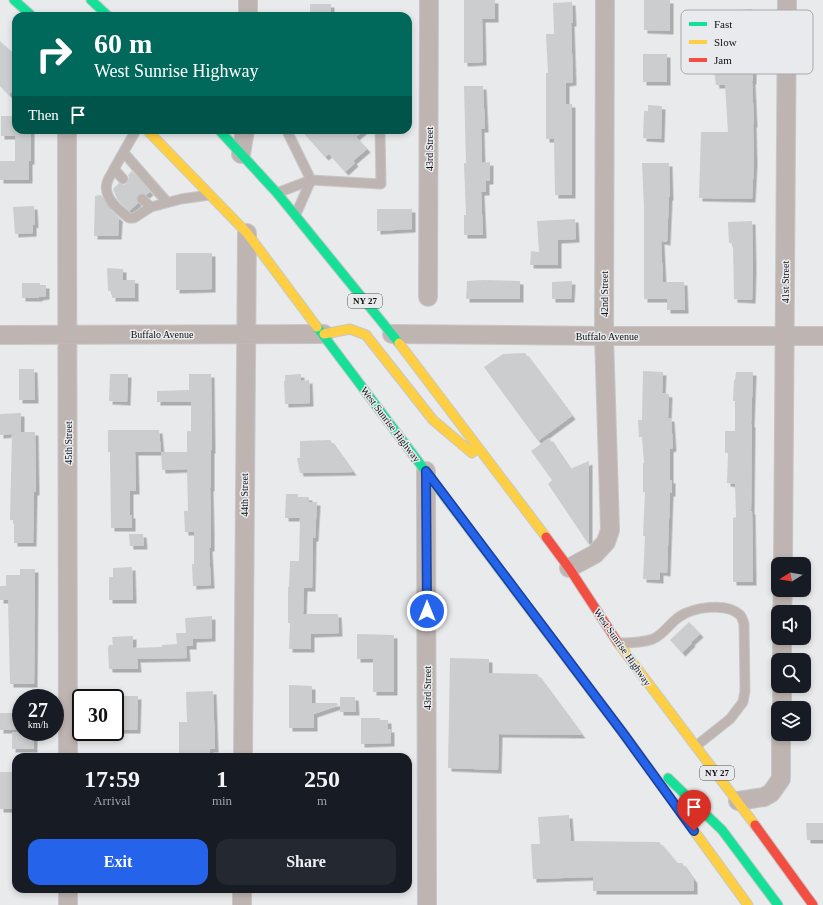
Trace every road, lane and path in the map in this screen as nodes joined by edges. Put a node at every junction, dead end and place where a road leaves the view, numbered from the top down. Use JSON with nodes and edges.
{"nodes":[{"id":1,"x":7,"y":0,"type":"edge"},
{"id":2,"x":14,"y":0,"type":"edge"},
{"id":3,"x":91,"y":0,"type":"edge"},
{"id":4,"x":248,"y":0,"type":"edge"},
{"id":5,"x":429,"y":0,"type":"edge"},
{"id":6,"x":605,"y":0,"type":"edge"},
{"id":7,"x":786,"y":0,"type":"edge"},
{"id":8,"x":22,"y":7,"type":"junction"},
{"id":9,"x":786,"y":10,"type":"edge"},
{"id":10,"x":28,"y":12,"type":"edge"},
{"id":11,"x":104,"y":12,"type":"edge"},
{"id":12,"x":248,"y":12,"type":"edge"},
{"id":13,"x":786,"y":74,"type":"edge"},
{"id":14,"x":67,"y":134,"type":"edge"},
{"id":15,"x":134,"y":134,"type":"edge"},
{"id":16,"x":151,"y":134,"type":"edge"},
{"id":17,"x":223,"y":134,"type":"edge"},
{"id":18,"x":244,"y":134,"type":"edge"},
{"id":19,"x":288,"y":134,"type":"edge"},
{"id":20,"x":380,"y":134,"type":"edge"},
{"id":21,"x":124,"y":153,"type":"junction"},
{"id":22,"x":242,"y":154,"type":"junction"},
{"id":23,"x":114,"y":169,"type":"junction"},
{"id":24,"x":124,"y":179,"type":"dead end"},
{"id":25,"x":311,"y":180,"type":"junction"},
{"id":26,"x":277,"y":193,"type":"junction"},
{"id":27,"x":210,"y":195,"type":"junction"},
{"id":28,"x":142,"y":199,"type":"dead end"},
{"id":29,"x":167,"y":202,"type":"junction"},
{"id":30,"x":152,"y":207,"type":"junction"},
{"id":31,"x":295,"y":215,"type":"junction"},
{"id":32,"x":247,"y":233,"type":"junction"},
{"id":33,"x":428,"y":297,"type":"dead end"},
{"id":34,"x":0,"y":334,"type":"edge"},
{"id":35,"x":68,"y":334,"type":"junction"},
{"id":36,"x":245,"y":334,"type":"junction"},
{"id":37,"x":324,"y":334,"type":"junction"},
{"id":38,"x":392,"y":334,"type":"junction"},
{"id":39,"x":604,"y":336,"type":"junction"},
{"id":40,"x":785,"y":336,"type":"junction"},
{"id":41,"x":823,"y":336,"type":"edge"},
{"id":42,"x":426,"y":471,"type":"junction"},
{"id":43,"x":503,"y":480,"type":"junction"},
{"id":44,"x":783,"y":557,"type":"edge"},
{"id":45,"x":569,"y":568,"type":"junction"},
{"id":46,"x":618,"y":643,"type":"junction"},
{"id":47,"x":623,"y":733,"type":"junction"},
{"id":48,"x":781,"y":741,"type":"edge"},
{"id":49,"x":696,"y":746,"type":"junction"},
{"id":50,"x":68,"y":753,"type":"edge"},
{"id":51,"x":243,"y":753,"type":"edge"},
{"id":52,"x":738,"y":801,"type":"junction"},
{"id":53,"x":68,"y":893,"type":"edge"},
{"id":54,"x":242,"y":893,"type":"edge"},
{"id":55,"x":68,"y":905,"type":"edge"},
{"id":56,"x":242,"y":905,"type":"edge"},
{"id":57,"x":427,"y":905,"type":"edge"},
{"id":58,"x":748,"y":905,"type":"edge"},
{"id":59,"x":778,"y":905,"type":"edge"},
{"id":60,"x":813,"y":905,"type":"edge"}],
"edges":[{"from":1,"to":8,"type":"highway"},
{"from":2,"to":8,"type":"highway"},
{"from":3,"to":11,"type":"highway"},
{"from":4,"to":12,"type":"street"},
{"from":5,"to":33,"type":"street","name":"43rd Street"},
{"from":6,"to":39,"type":"street","name":"42nd Street"},
{"from":7,"to":9,"type":"street","name":"41st Street"},
{"from":8,"to":10,"type":"highway"},
{"from":13,"to":40,"type":"street","name":"41st Street"},
{"from":14,"to":35,"type":"street","name":"45th Street"},
{"from":15,"to":21,"type":"lane"},
{"from":16,"to":27,"type":"highway","name":"West Sunrise Highway"},
{"from":17,"to":22,"type":"highway","name":"West Sunrise Highway","number":"NY 27"},
{"from":18,"to":22,"type":"street"},
{"from":19,"to":25,"type":"lane"},
{"from":20,"to":25,"type":"lane"},
{"from":21,"to":23,"type":"lane"},
{"from":21,"to":29,"type":"lane"},
{"from":22,"to":26,"type":"highway","name":"West Sunrise Highway","number":"NY 27"},
{"from":23,"to":24,"type":"lane"},
{"from":23,"to":30,"type":"lane"},
{"from":25,"to":26,"type":"lane"},
{"from":25,"to":31,"type":"lane"},
{"from":26,"to":31,"type":"highway","name":"West Sunrise Highway","number":"NY 27"},
{"from":27,"to":29,"type":"lane"},
{"from":27,"to":32,"type":"highway","name":"West Sunrise Highway"},
{"from":28,"to":30,"type":"lane"},
{"from":29,"to":30,"type":"lane"},
{"from":31,"to":38,"type":"highway","name":"West Sunrise Highway","number":"NY 27"},
{"from":32,"to":36,"type":"street","name":"44th Street"},
{"from":32,"to":37,"type":"highway","name":"West Sunrise Highway"},
{"from":34,"to":35,"type":"street","name":"Buffalo Avenue"},
{"from":35,"to":36,"type":"street","name":"Buffalo Avenue"},
{"from":35,"to":50,"type":"street","name":"45th Street"},
{"from":36,"to":37,"type":"street","name":"Buffalo Avenue"},
{"from":36,"to":51,"type":"street","name":"44th Street"},
{"from":37,"to":42,"type":"highway","name":"West Sunrise Highway"},
{"from":37,"to":43,"type":"highway"},
{"from":38,"to":39,"type":"street","name":"Buffalo Avenue"},
{"from":38,"to":43,"type":"highway","name":"West Sunrise Highway","number":"NY 27"},
{"from":39,"to":40,"type":"street","name":"Buffalo Avenue"},
{"from":39,"to":45,"type":"street","name":"42nd Street"},
{"from":40,"to":41,"type":"street","name":"Buffalo Avenue"},
{"from":40,"to":44,"type":"street","name":"41st Street"},
{"from":42,"to":47,"type":"highway","name":"West Sunrise Highway"},
{"from":42,"to":57,"type":"street","name":"43rd Street"},
{"from":43,"to":45,"type":"highway","name":"West Sunrise Highway","number":"NY 27"},
{"from":45,"to":46,"type":"highway","name":"West Sunrise Highway","number":"NY 27"},
{"from":46,"to":49,"type":"highway","name":"West Sunrise Highway","number":"NY 27"},
{"from":46,"to":49,"type":"lane"},
{"from":47,"to":58,"type":"highway","name":"West Sunrise Highway"},
{"from":47,"to":59,"type":"highway"},
{"from":48,"to":52,"type":"street"},
{"from":49,"to":52,"type":"highway","name":"West Sunrise Highway","number":"NY 27"},
{"from":52,"to":60,"type":"highway","name":"West Sunrise Highway","number":"NY 27"},
{"from":53,"to":55,"type":"street"},
{"from":54,"to":56,"type":"street"}]}
